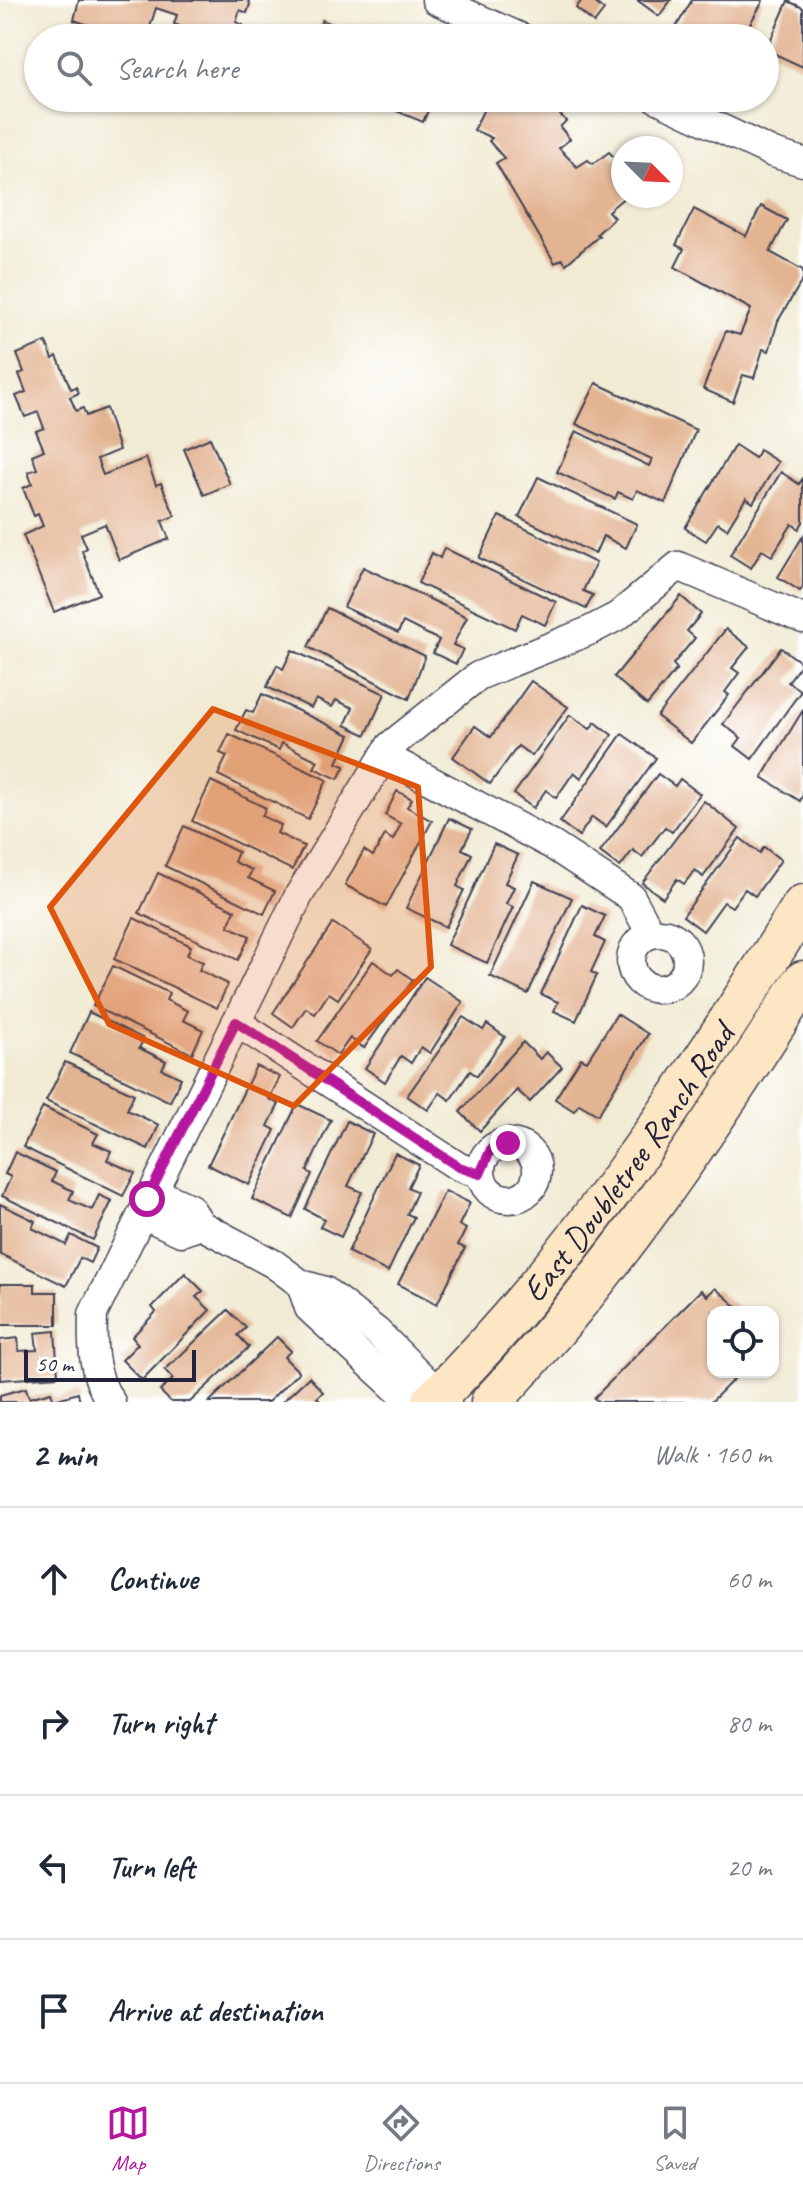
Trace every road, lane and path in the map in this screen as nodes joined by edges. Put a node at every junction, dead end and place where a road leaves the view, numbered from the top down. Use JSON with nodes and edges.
{"nodes":[{"id":1,"x":436,"y":0,"type":"edge"},
{"id":2,"x":490,"y":24,"type":"edge"},
{"id":3,"x":686,"y":112,"type":"edge"},
{"id":4,"x":773,"y":153,"type":"junction"},
{"id":5,"x":803,"y":162,"type":"edge"},
{"id":6,"x":803,"y":177,"type":"edge"},
{"id":7,"x":803,"y":619,"type":"edge"},
{"id":8,"x":384,"y":756,"type":"junction"},
{"id":9,"x":803,"y":905,"type":"edge"},
{"id":10,"x":651,"y":934,"type":"dead end"},
{"id":11,"x":803,"y":981,"type":"edge"},
{"id":12,"x":236,"y":1022,"type":"junction"},
{"id":13,"x":480,"y":1174,"type":"dead end"},
{"id":14,"x":147,"y":1199,"type":"junction"},
{"id":15,"x":433,"y":1400,"type":"edge"},
{"id":16,"x":111,"y":1402,"type":"edge"},
{"id":17,"x":491,"y":1402,"type":"edge"}],
"edges":[{"from":1,"to":2,"type":"street"},
{"from":3,"to":4,"type":"street"},
{"from":4,"to":5,"type":"street"},
{"from":4,"to":6,"type":"street"},
{"from":7,"to":8,"type":"street"},
{"from":8,"to":10,"type":"street"},
{"from":8,"to":12,"type":"street"},
{"from":9,"to":15,"type":"main road","name":"East Doubletree Ranch Road"},
{"from":11,"to":17,"type":"main road","name":"East Doubletree Ranch Road"},
{"from":12,"to":13,"type":"street"},
{"from":12,"to":14,"type":"street"},
{"from":14,"to":15,"type":"street"},
{"from":14,"to":16,"type":"street"}]}
